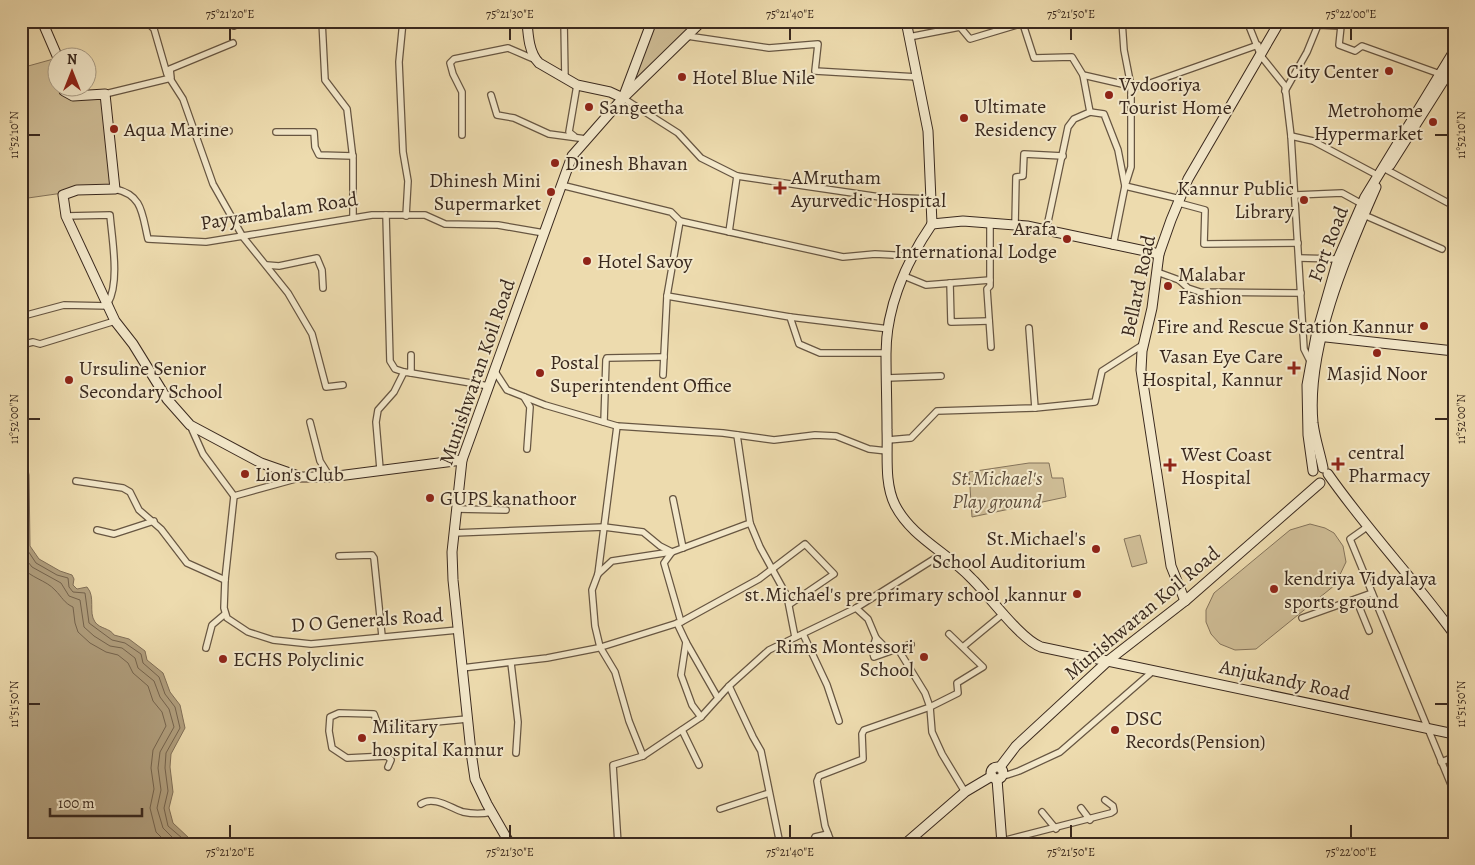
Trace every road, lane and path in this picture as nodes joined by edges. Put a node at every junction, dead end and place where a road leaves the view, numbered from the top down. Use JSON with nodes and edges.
{"nodes":[{"id":1,"x":42,"y":21,"type":"edge"},
{"id":2,"x":146,"y":21,"type":"edge"},
{"id":3,"x":403,"y":21,"type":"edge"},
{"id":4,"x":527,"y":21,"type":"edge"},
{"id":5,"x":564,"y":21,"type":"edge"},
{"id":6,"x":652,"y":21,"type":"edge"},
{"id":7,"x":702,"y":21,"type":"edge"},
{"id":8,"x":906,"y":21,"type":"edge"},
{"id":9,"x":1122,"y":21,"type":"edge"},
{"id":10,"x":1247,"y":21,"type":"edge"},
{"id":11,"x":1280,"y":21,"type":"edge"},
{"id":12,"x":321,"y":22,"type":"edge"},
{"id":13,"x":1023,"y":22,"type":"edge"},
{"id":14,"x":1341,"y":24,"type":"edge"},
{"id":15,"x":687,"y":36,"type":"junction"},
{"id":16,"x":909,"y":37,"type":"junction"},
{"id":17,"x":233,"y":43,"type":"dead end"},
{"id":18,"x":1258,"y":45,"type":"junction"},
{"id":19,"x":54,"y":48,"type":"edge"},
{"id":20,"x":1454,"y":52,"type":"edge"},
{"id":21,"x":1261,"y":56,"type":"junction"},
{"id":22,"x":536,"y":60,"type":"junction"},
{"id":23,"x":1454,"y":64,"type":"edge"},
{"id":24,"x":1440,"y":74,"type":"junction"},
{"id":25,"x":1083,"y":75,"type":"junction"},
{"id":26,"x":917,"y":77,"type":"junction"},
{"id":27,"x":170,"y":78,"type":"junction"},
{"id":28,"x":565,"y":79,"type":"junction"},
{"id":29,"x":577,"y":85,"type":"junction"},
{"id":30,"x":1131,"y":86,"type":"junction"},
{"id":31,"x":1285,"y":91,"type":"junction"},
{"id":32,"x":98,"y":94,"type":"edge"},
{"id":33,"x":105,"y":94,"type":"junction"},
{"id":34,"x":491,"y":95,"type":"dead end"},
{"id":35,"x":623,"y":98,"type":"junction"},
{"id":36,"x":1090,"y":112,"type":"junction"},
{"id":37,"x":193,"y":130,"type":"junction"},
{"id":38,"x":230,"y":131,"type":"dead end"},
{"id":39,"x":276,"y":132,"type":"dead end"},
{"id":40,"x":462,"y":135,"type":"dead end"},
{"id":41,"x":1406,"y":135,"type":"junction"},
{"id":42,"x":1291,"y":136,"type":"junction"},
{"id":43,"x":576,"y":137,"type":"junction"},
{"id":44,"x":586,"y":139,"type":"junction"},
{"id":45,"x":353,"y":156,"type":"junction"},
{"id":46,"x":1063,"y":156,"type":"junction"},
{"id":47,"x":1387,"y":170,"type":"junction"},
{"id":48,"x":1377,"y":175,"type":"junction"},
{"id":49,"x":737,"y":176,"type":"junction"},
{"id":50,"x":561,"y":185,"type":"junction"},
{"id":51,"x":1125,"y":186,"type":"junction"},
{"id":52,"x":115,"y":189,"type":"junction"},
{"id":53,"x":1295,"y":195,"type":"junction"},
{"id":54,"x":931,"y":199,"type":"junction"},
{"id":55,"x":1178,"y":203,"type":"junction"},
{"id":56,"x":1362,"y":204,"type":"junction"},
{"id":57,"x":1454,"y":206,"type":"edge"},
{"id":58,"x":386,"y":215,"type":"junction"},
{"id":59,"x":1364,"y":215,"type":"junction"},
{"id":60,"x":66,"y":216,"type":"junction"},
{"id":61,"x":353,"y":216,"type":"junction"},
{"id":62,"x":406,"y":216,"type":"junction"},
{"id":63,"x":680,"y":221,"type":"junction"},
{"id":64,"x":990,"y":223,"type":"junction"},
{"id":65,"x":932,"y":224,"type":"junction"},
{"id":66,"x":1015,"y":225,"type":"junction"},
{"id":67,"x":1046,"y":231,"type":"junction"},
{"id":68,"x":730,"y":232,"type":"junction"},
{"id":69,"x":544,"y":233,"type":"junction"},
{"id":70,"x":243,"y":237,"type":"junction"},
{"id":71,"x":1298,"y":242,"type":"junction"},
{"id":72,"x":1113,"y":246,"type":"junction"},
{"id":73,"x":1442,"y":249,"type":"dead end"},
{"id":74,"x":1159,"y":254,"type":"junction"},
{"id":75,"x":912,"y":256,"type":"junction"},
{"id":76,"x":1299,"y":258,"type":"junction"},
{"id":77,"x":1341,"y":260,"type":"junction"},
{"id":78,"x":267,"y":265,"type":"junction"},
{"id":79,"x":1157,"y":272,"type":"junction"},
{"id":80,"x":904,"y":276,"type":"junction"},
{"id":81,"x":990,"y":280,"type":"junction"},
{"id":82,"x":950,"y":283,"type":"junction"},
{"id":83,"x":323,"y":288,"type":"dead end"},
{"id":84,"x":1301,"y":293,"type":"junction"},
{"id":85,"x":667,"y":296,"type":"junction"},
{"id":86,"x":108,"y":304,"type":"junction"},
{"id":87,"x":23,"y":316,"type":"dead end"},
{"id":88,"x":790,"y":317,"type":"junction"},
{"id":89,"x":115,"y":321,"type":"junction"},
{"id":90,"x":989,"y":321,"type":"junction"},
{"id":91,"x":1029,"y":328,"type":"dead end"},
{"id":92,"x":889,"y":329,"type":"junction"},
{"id":93,"x":1319,"y":336,"type":"junction"},
{"id":94,"x":1144,"y":344,"type":"junction"},
{"id":95,"x":21,"y":345,"type":"edge"},
{"id":96,"x":991,"y":347,"type":"dead end"},
{"id":97,"x":1454,"y":351,"type":"edge"},
{"id":98,"x":886,"y":353,"type":"junction"},
{"id":99,"x":411,"y":355,"type":"dead end"},
{"id":100,"x":664,"y":357,"type":"junction"},
{"id":101,"x":1310,"y":361,"type":"junction"},
{"id":102,"x":494,"y":370,"type":"junction"},
{"id":103,"x":404,"y":372,"type":"junction"},
{"id":104,"x":411,"y":373,"type":"junction"},
{"id":105,"x":663,"y":375,"type":"dead end"},
{"id":106,"x":941,"y":376,"type":"dead end"},
{"id":107,"x":887,"y":378,"type":"junction"},
{"id":108,"x":343,"y":385,"type":"dead end"},
{"id":109,"x":489,"y":386,"type":"junction"},
{"id":110,"x":524,"y":397,"type":"junction"},
{"id":111,"x":1034,"y":408,"type":"junction"},
{"id":112,"x":310,"y":422,"type":"dead end"},
{"id":113,"x":604,"y":422,"type":"junction"},
{"id":114,"x":190,"y":425,"type":"junction"},
{"id":115,"x":617,"y":426,"type":"junction"},
{"id":116,"x":737,"y":434,"type":"junction"},
{"id":117,"x":888,"y":440,"type":"junction"},
{"id":118,"x":527,"y":449,"type":"dead end"},
{"id":119,"x":887,"y":451,"type":"junction"},
{"id":120,"x":462,"y":460,"type":"junction"},
{"id":121,"x":380,"y":469,"type":"junction"},
{"id":122,"x":1320,"y":476,"type":"junction"},
{"id":123,"x":302,"y":477,"type":"junction"},
{"id":124,"x":330,"y":477,"type":"junction"},
{"id":125,"x":76,"y":481,"type":"dead end"},
{"id":126,"x":234,"y":496,"type":"junction"},
{"id":127,"x":673,"y":499,"type":"dead end"},
{"id":128,"x":456,"y":509,"type":"junction"},
{"id":129,"x":506,"y":510,"type":"dead end"},
{"id":130,"x":154,"y":522,"type":"junction"},
{"id":131,"x":750,"y":523,"type":"junction"},
{"id":132,"x":604,"y":527,"type":"junction"},
{"id":133,"x":1367,"y":527,"type":"junction"},
{"id":134,"x":97,"y":530,"type":"dead end"},
{"id":135,"x":454,"y":533,"type":"junction"},
{"id":136,"x":683,"y":548,"type":"junction"},
{"id":137,"x":672,"y":552,"type":"junction"},
{"id":138,"x":942,"y":554,"type":"junction"},
{"id":139,"x":339,"y":556,"type":"dead end"},
{"id":140,"x":772,"y":570,"type":"junction"},
{"id":141,"x":598,"y":574,"type":"junction"},
{"id":142,"x":225,"y":580,"type":"junction"},
{"id":143,"x":1372,"y":593,"type":"junction"},
{"id":144,"x":1356,"y":599,"type":"junction"},
{"id":145,"x":1185,"y":601,"type":"junction"},
{"id":146,"x":790,"y":604,"type":"junction"},
{"id":147,"x":856,"y":608,"type":"junction"},
{"id":148,"x":1004,"y":613,"type":"junction"},
{"id":149,"x":225,"y":614,"type":"junction"},
{"id":150,"x":1302,"y":618,"type":"dead end"},
{"id":151,"x":679,"y":623,"type":"junction"},
{"id":152,"x":458,"y":630,"type":"junction"},
{"id":153,"x":1369,"y":631,"type":"dead end"},
{"id":154,"x":804,"y":634,"type":"junction"},
{"id":155,"x":949,"y":634,"type":"dead end"},
{"id":156,"x":1454,"y":634,"type":"edge"},
{"id":157,"x":382,"y":636,"type":"junction"},
{"id":158,"x":796,"y":637,"type":"junction"},
{"id":159,"x":876,"y":638,"type":"junction"},
{"id":160,"x":686,"y":642,"type":"junction"},
{"id":161,"x":911,"y":644,"type":"dead end"},
{"id":162,"x":964,"y":646,"type":"junction"},
{"id":163,"x":600,"y":647,"type":"junction"},
{"id":164,"x":206,"y":648,"type":"dead end"},
{"id":165,"x":898,"y":649,"type":"junction"},
{"id":166,"x":888,"y":650,"type":"junction"},
{"id":167,"x":1110,"y":660,"type":"junction"},
{"id":168,"x":511,"y":663,"type":"junction"},
{"id":169,"x":462,"y":668,"type":"junction"},
{"id":170,"x":1154,"y":670,"type":"junction"},
{"id":171,"x":730,"y":686,"type":"junction"},
{"id":172,"x":718,"y":698,"type":"junction"},
{"id":173,"x":930,"y":707,"type":"junction"},
{"id":174,"x":701,"y":716,"type":"junction"},
{"id":175,"x":467,"y":719,"type":"junction"},
{"id":176,"x":839,"y":721,"type":"dead end"},
{"id":177,"x":1426,"y":728,"type":"junction"},
{"id":178,"x":682,"y":730,"type":"junction"},
{"id":179,"x":1454,"y":734,"type":"edge"},
{"id":180,"x":516,"y":753,"type":"dead end"},
{"id":181,"x":643,"y":756,"type":"junction"},
{"id":182,"x":1454,"y":757,"type":"edge"},
{"id":183,"x":1441,"y":762,"type":"junction"},
{"id":184,"x":699,"y":765,"type":"dead end"},
{"id":185,"x":388,"y":767,"type":"dead end"},
{"id":186,"x":998,"y":774,"type":"junction"},
{"id":187,"x":965,"y":792,"type":"junction"},
{"id":188,"x":1454,"y":792,"type":"edge"},
{"id":189,"x":768,"y":793,"type":"junction"},
{"id":190,"x":1105,"y":800,"type":"dead end"},
{"id":191,"x":421,"y":804,"type":"dead end"},
{"id":192,"x":1081,"y":808,"type":"dead end"},
{"id":193,"x":720,"y":809,"type":"dead end"},
{"id":194,"x":492,"y":812,"type":"junction"},
{"id":195,"x":1042,"y":812,"type":"dead end"},
{"id":196,"x":1090,"y":820,"type":"junction"},
{"id":197,"x":1056,"y":829,"type":"junction"},
{"id":198,"x":828,"y":834,"type":"junction"},
{"id":199,"x":1002,"y":843,"type":"edge"},
{"id":200,"x":510,"y":844,"type":"edge"},
{"id":201,"x":618,"y":844,"type":"edge"},
{"id":202,"x":780,"y":844,"type":"edge"},
{"id":203,"x":812,"y":844,"type":"edge"},
{"id":204,"x":832,"y":844,"type":"edge"},
{"id":205,"x":905,"y":844,"type":"edge"}],
"edges":[{"from":1,"to":19,"type":"main road"},
{"from":2,"to":27,"type":"street"},
{"from":3,"to":62,"type":"street"},
{"from":4,"to":22,"type":"main road"},
{"from":5,"to":28,"type":"street"},
{"from":6,"to":35,"type":"main road"},
{"from":7,"to":15,"type":"main road","name":"Munishwaran Koil Road"},
{"from":8,"to":16,"type":"main road"},
{"from":9,"to":30,"type":"street"},
{"from":10,"to":18,"type":"street"},
{"from":11,"to":21,"type":"main road","name":"Bellard Road"},
{"from":12,"to":45,"type":"street"},
{"from":13,"to":16,"type":"street"},
{"from":13,"to":25,"type":"street"},
{"from":14,"to":24,"type":"street"},
{"from":14,"to":31,"type":"street"},
{"from":15,"to":26,"type":"street"},
{"from":15,"to":35,"type":"main road","name":"Munishwaran Koil Road"},
{"from":16,"to":26,"type":"main road"},
{"from":17,"to":27,"type":"street"},
{"from":18,"to":21,"type":"street"},
{"from":18,"to":30,"type":"street"},
{"from":20,"to":24,"type":"main road","name":"Fort Road"},
{"from":21,"to":31,"type":"street"},
{"from":21,"to":55,"type":"main road","name":"Bellard Road"},
{"from":22,"to":28,"type":"main road"},
{"from":22,"to":40,"type":"street"},
{"from":23,"to":41,"type":"main road","name":"Fort Road"},
{"from":24,"to":41,"type":"main road","name":"Fort Road"},
{"from":25,"to":30,"type":"street"},
{"from":25,"to":36,"type":"street"},
{"from":26,"to":54,"type":"main road"},
{"from":27,"to":33,"type":"street"},
{"from":27,"to":37,"type":"street"},
{"from":28,"to":29,"type":"main road"},
{"from":29,"to":35,"type":"main road"},
{"from":29,"to":43,"type":"street"},
{"from":30,"to":51,"type":"street"},
{"from":31,"to":42,"type":"street"},
{"from":32,"to":33,"type":"main road"},
{"from":33,"to":52,"type":"main road"},
{"from":34,"to":43,"type":"street"},
{"from":35,"to":44,"type":"main road","name":"Munishwaran Koil Road"},
{"from":35,"to":49,"type":"street"},
{"from":36,"to":46,"type":"street"},
{"from":36,"to":51,"type":"street"},
{"from":37,"to":38,"type":"street"},
{"from":37,"to":70,"type":"street"},
{"from":39,"to":45,"type":"street"},
{"from":41,"to":47,"type":"main road","name":"Fort Road"},
{"from":41,"to":48,"type":"main road","name":"Fort Road"},
{"from":42,"to":48,"type":"street"},
{"from":42,"to":53,"type":"street"},
{"from":43,"to":44,"type":"street"},
{"from":44,"to":50,"type":"main road","name":"Munishwaran Koil Road"},
{"from":45,"to":61,"type":"street"},
{"from":46,"to":66,"type":"street"},
{"from":46,"to":67,"type":"street"},
{"from":47,"to":57,"type":"street"},
{"from":47,"to":59,"type":"main road","name":"Fort Road"},
{"from":48,"to":56,"type":"main road","name":"Fort Road"},
{"from":49,"to":54,"type":"street"},
{"from":49,"to":68,"type":"street"},
{"from":50,"to":63,"type":"street"},
{"from":50,"to":69,"type":"main road","name":"Munishwaran Koil Road"},
{"from":51,"to":55,"type":"street"},
{"from":51,"to":72,"type":"street"},
{"from":52,"to":60,"type":"main road","name":"Payyambalam Road"},
{"from":52,"to":70,"type":"street","name":"Payyambalam Road"},
{"from":53,"to":56,"type":"street"},
{"from":53,"to":71,"type":"street"},
{"from":54,"to":65,"type":"main road"},
{"from":55,"to":71,"type":"street"},
{"from":55,"to":74,"type":"main road","name":"Bellard Road"},
{"from":56,"to":77,"type":"main road","name":"Fort Road"},
{"from":58,"to":61,"type":"street","name":"Payyambalam Road"},
{"from":58,"to":62,"type":"street","name":"Payyambalam Road"},
{"from":58,"to":103,"type":"street"},
{"from":59,"to":73,"type":"street"},
{"from":59,"to":77,"type":"main road","name":"Fort Road"},
{"from":60,"to":86,"type":"main road","name":"Payyambalam Road"},
{"from":60,"to":86,"type":"street"},
{"from":61,"to":70,"type":"street","name":"Payyambalam Road"},
{"from":62,"to":69,"type":"street","name":"Payyambalam Road"},
{"from":63,"to":68,"type":"street"},
{"from":63,"to":85,"type":"street"},
{"from":64,"to":65,"type":"main road"},
{"from":64,"to":66,"type":"main road"},
{"from":64,"to":81,"type":"street"},
{"from":65,"to":75,"type":"main road","name":"Anjukandy Road"},
{"from":66,"to":67,"type":"main road"},
{"from":67,"to":72,"type":"main road"},
{"from":68,"to":75,"type":"street"},
{"from":69,"to":102,"type":"main road","name":"Munishwaran Koil Road"},
{"from":70,"to":78,"type":"street"},
{"from":71,"to":76,"type":"street"},
{"from":72,"to":74,"type":"main road"},
{"from":74,"to":79,"type":"main road","name":"Bellard Road"},
{"from":75,"to":80,"type":"main road","name":"Anjukandy Road"},
{"from":76,"to":77,"type":"street"},
{"from":76,"to":84,"type":"street"},
{"from":77,"to":93,"type":"main road","name":"Fort Road"},
{"from":78,"to":83,"type":"street"},
{"from":78,"to":108,"type":"street"},
{"from":79,"to":84,"type":"street"},
{"from":79,"to":94,"type":"main road","name":"Bellard Road"},
{"from":80,"to":82,"type":"street"},
{"from":80,"to":92,"type":"main road","name":"Anjukandy Road"},
{"from":81,"to":82,"type":"street"},
{"from":81,"to":90,"type":"street"},
{"from":82,"to":90,"type":"street"},
{"from":84,"to":101,"type":"street"},
{"from":85,"to":88,"type":"street"},
{"from":85,"to":100,"type":"street"},
{"from":86,"to":87,"type":"street"},
{"from":86,"to":89,"type":"main road","name":"Payyambalam Road"},
{"from":88,"to":92,"type":"street"},
{"from":88,"to":98,"type":"street"},
{"from":89,"to":95,"type":"street"},
{"from":89,"to":114,"type":"main road","name":"Payyambalam Road"},
{"from":90,"to":96,"type":"street"},
{"from":91,"to":111,"type":"street"},
{"from":92,"to":98,"type":"main road","name":"Anjukandy Road"},
{"from":93,"to":97,"type":"main road"},
{"from":93,"to":101,"type":"main road","name":"Fort Road"},
{"from":93,"to":122,"type":"main road","name":"Fort Road"},
{"from":94,"to":111,"type":"street"},
{"from":94,"to":145,"type":"main road","name":"Bellard Road"},
{"from":98,"to":107,"type":"main road","name":"Anjukandy Road"},
{"from":99,"to":104,"type":"street"},
{"from":100,"to":105,"type":"street"},
{"from":100,"to":113,"type":"street"},
{"from":101,"to":122,"type":"main road","name":"Fort Road"},
{"from":102,"to":109,"type":"main road","name":"Munishwaran Koil Road"},
{"from":102,"to":110,"type":"street"},
{"from":103,"to":104,"type":"street"},
{"from":103,"to":121,"type":"street"},
{"from":104,"to":109,"type":"street"},
{"from":106,"to":107,"type":"street"},
{"from":107,"to":117,"type":"main road","name":"Anjukandy Road"},
{"from":109,"to":120,"type":"main road","name":"Munishwaran Koil Road"},
{"from":110,"to":113,"type":"street"},
{"from":110,"to":118,"type":"street"},
{"from":111,"to":117,"type":"street"},
{"from":112,"to":124,"type":"street"},
{"from":113,"to":115,"type":"street"},
{"from":114,"to":123,"type":"main road","name":"Payyambalam Road"},
{"from":114,"to":126,"type":"street"},
{"from":115,"to":116,"type":"street"},
{"from":115,"to":132,"type":"street"},
{"from":116,"to":119,"type":"street"},
{"from":116,"to":131,"type":"street"},
{"from":117,"to":119,"type":"main road","name":"Anjukandy Road"},
{"from":119,"to":138,"type":"main road","name":"Anjukandy Road"},
{"from":120,"to":121,"type":"main road","name":"Payyambalam Road"},
{"from":120,"to":128,"type":"main road","name":"Munishwaran Koil Road"},
{"from":121,"to":124,"type":"main road","name":"Payyambalam Road"},
{"from":122,"to":133,"type":"main road"},
{"from":122,"to":145,"type":"main road","name":"Munishwaran Koil Road"},
{"from":123,"to":124,"type":"main road","name":"Payyambalam Road"},
{"from":123,"to":126,"type":"street"},
{"from":125,"to":130,"type":"street"},
{"from":126,"to":142,"type":"street"},
{"from":127,"to":136,"type":"street"},
{"from":128,"to":129,"type":"street"},
{"from":128,"to":135,"type":"main road","name":"Munishwaran Koil Road"},
{"from":130,"to":134,"type":"street"},
{"from":130,"to":142,"type":"street"},
{"from":131,"to":136,"type":"street"},
{"from":131,"to":140,"type":"street"},
{"from":132,"to":135,"type":"street"},
{"from":132,"to":137,"type":"street"},
{"from":132,"to":141,"type":"street"},
{"from":133,"to":143,"type":"street"},
{"from":133,"to":156,"type":"main road"},
{"from":135,"to":152,"type":"main road","name":"Munishwaran Koil Road"},
{"from":136,"to":137,"type":"street"},
{"from":137,"to":141,"type":"street"},
{"from":137,"to":151,"type":"street"},
{"from":138,"to":147,"type":"street"},
{"from":138,"to":148,"type":"main road","name":"Anjukandy Road"},
{"from":139,"to":157,"type":"street"},
{"from":140,"to":146,"type":"street"},
{"from":140,"to":146,"type":"street"},
{"from":140,"to":151,"type":"street"},
{"from":141,"to":163,"type":"street"},
{"from":142,"to":149,"type":"street"},
{"from":143,"to":144,"type":"street"},
{"from":143,"to":177,"type":"street"},
{"from":144,"to":150,"type":"street"},
{"from":144,"to":153,"type":"street"},
{"from":145,"to":167,"type":"main road","name":"Munishwaran Koil Road"},
{"from":146,"to":158,"type":"street"},
{"from":147,"to":154,"type":"street"},
{"from":147,"to":159,"type":"street"},
{"from":148,"to":162,"type":"street"},
{"from":148,"to":167,"type":"main road","name":"Anjukandy Road"},
{"from":149,"to":157,"type":"street","name":"D O Generals Road"},
{"from":149,"to":164,"type":"street"},
{"from":151,"to":160,"type":"street"},
{"from":151,"to":163,"type":"street"},
{"from":152,"to":157,"type":"street","name":"D O Generals Road"},
{"from":152,"to":169,"type":"main road","name":"Munishwaran Koil Road"},
{"from":154,"to":158,"type":"street"},
{"from":154,"to":176,"type":"street"},
{"from":155,"to":162,"type":"street"},
{"from":158,"to":171,"type":"street"},
{"from":159,"to":166,"type":"street"},
{"from":159,"to":166,"type":"street"},
{"from":160,"to":172,"type":"street"},
{"from":160,"to":174,"type":"street"},
{"from":161,"to":165,"type":"street"},
{"from":162,"to":173,"type":"street"},
{"from":163,"to":168,"type":"street"},
{"from":163,"to":181,"type":"street"},
{"from":165,"to":166,"type":"street"},
{"from":165,"to":173,"type":"street"},
{"from":167,"to":170,"type":"main road","name":"Anjukandy Road"},
{"from":167,"to":186,"type":"main road","name":"Munishwaran Koil Road"},
{"from":168,"to":169,"type":"street"},
{"from":168,"to":180,"type":"street"},
{"from":169,"to":175,"type":"main road","name":"Munishwaran Koil Road"},
{"from":170,"to":177,"type":"main road","name":"Anjukandy Road"},
{"from":170,"to":186,"type":"street"},
{"from":171,"to":172,"type":"street"},
{"from":171,"to":189,"type":"street"},
{"from":172,"to":174,"type":"street"},
{"from":173,"to":187,"type":"street"},
{"from":173,"to":198,"type":"street"},
{"from":174,"to":178,"type":"street"},
{"from":175,"to":185,"type":"street"},
{"from":175,"to":194,"type":"main road","name":"Munishwaran Koil Road"},
{"from":177,"to":179,"type":"main road","name":"Anjukandy Road"},
{"from":177,"to":183,"type":"street"},
{"from":178,"to":181,"type":"street"},
{"from":178,"to":184,"type":"street"},
{"from":181,"to":201,"type":"street"},
{"from":182,"to":183,"type":"street"},
{"from":183,"to":188,"type":"street"},
{"from":186,"to":187,"type":"main road","name":"Munishwaran Koil Road"},
{"from":186,"to":199,"type":"main road"},
{"from":187,"to":205,"type":"main road","name":"Munishwaran Koil Road"},
{"from":189,"to":193,"type":"street"},
{"from":189,"to":202,"type":"street"},
{"from":190,"to":196,"type":"street"},
{"from":191,"to":194,"type":"street"},
{"from":192,"to":196,"type":"street"},
{"from":194,"to":200,"type":"main road","name":"Munishwaran Koil Road"},
{"from":195,"to":197,"type":"street"},
{"from":196,"to":197,"type":"street"},
{"from":197,"to":199,"type":"street"},
{"from":198,"to":203,"type":"street"},
{"from":198,"to":204,"type":"street"}]}
